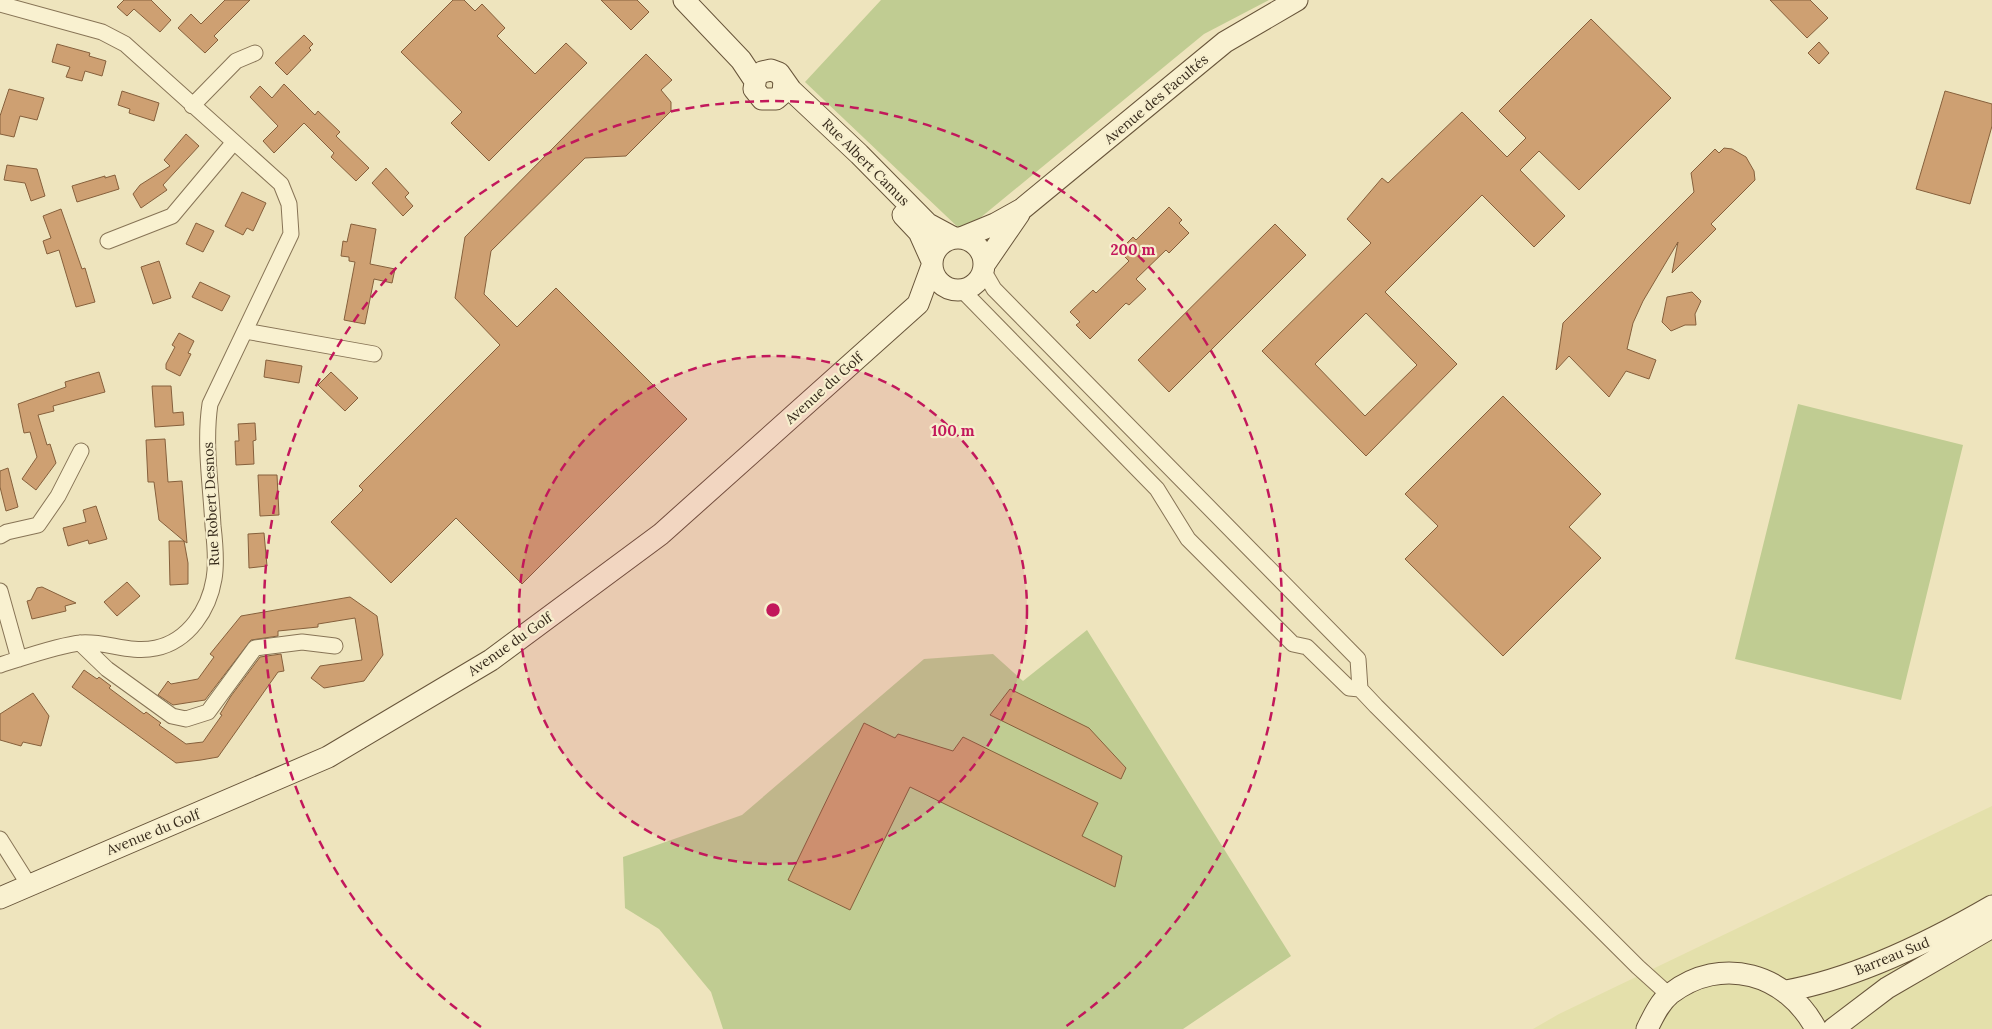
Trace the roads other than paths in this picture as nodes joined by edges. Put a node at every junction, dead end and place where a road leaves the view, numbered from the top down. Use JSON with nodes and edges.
{"nodes":[{"id":1,"x":684,"y":0,"type":"edge"},
{"id":2,"x":703,"y":0,"type":"edge"},
{"id":3,"x":1297,"y":0,"type":"edge"},
{"id":4,"x":0,"y":4,"type":"edge"},
{"id":5,"x":255,"y":53,"type":"dead end"},
{"id":6,"x":770,"y":77,"type":"junction"},
{"id":7,"x":192,"y":106,"type":"junction"},
{"id":8,"x":234,"y":142,"type":"junction"},
{"id":9,"x":1022,"y":209,"type":"junction"},
{"id":10,"x":957,"y":238,"type":"junction"},
{"id":11,"x":108,"y":241,"type":"dead end"},
{"id":12,"x":932,"y":264,"type":"junction"},
{"id":13,"x":984,"y":268,"type":"junction"},
{"id":14,"x":957,"y":289,"type":"junction"},
{"id":15,"x":918,"y":304,"type":"junction"},
{"id":16,"x":245,"y":331,"type":"junction"},
{"id":17,"x":374,"y":354,"type":"dead end"},
{"id":18,"x":81,"y":451,"type":"dead end"},
{"id":19,"x":0,"y":536,"type":"edge"},
{"id":20,"x":0,"y":591,"type":"edge"},
{"id":21,"x":80,"y":643,"type":"junction"},
{"id":22,"x":335,"y":646,"type":"dead end"},
{"id":23,"x":19,"y":659,"type":"junction"},
{"id":24,"x":0,"y":665,"type":"edge"},
{"id":25,"x":1360,"y":688,"type":"junction"},
{"id":26,"x":0,"y":839,"type":"edge"},
{"id":27,"x":30,"y":885,"type":"junction"},
{"id":28,"x":0,"y":898,"type":"edge"},
{"id":29,"x":1992,"y":906,"type":"edge"},
{"id":30,"x":1992,"y":926,"type":"edge"},
{"id":31,"x":1786,"y":990,"type":"junction"},
{"id":32,"x":1669,"y":995,"type":"junction"},
{"id":33,"x":1647,"y":1029,"type":"edge"},
{"id":34,"x":1816,"y":1029,"type":"edge"},
{"id":35,"x":1833,"y":1029,"type":"edge"}],
"edges":[{"from":1,"to":6,"type":"main road","name":"Rue Albert Camus"},
{"from":2,"to":6,"type":"main road","name":"Rue Albert Camus"},
{"from":3,"to":9,"type":"main road","name":"Avenue des Facultés"},
{"from":4,"to":7,"type":"street","name":"Rue Robert Desnos"},
{"from":5,"to":7,"type":"street"},
{"from":6,"to":10,"type":"main road","name":"Rue Albert Camus"},
{"from":6,"to":12,"type":"main road","name":"Rue Albert Camus"},
{"from":7,"to":8,"type":"street","name":"Rue Robert Desnos"},
{"from":8,"to":11,"type":"street"},
{"from":8,"to":16,"type":"street","name":"Rue Robert Desnos"},
{"from":9,"to":10,"type":"main road","name":"Avenue des Facultés"},
{"from":9,"to":13,"type":"main road","name":"Avenue des Facultés"},
{"from":10,"to":12,"type":"main road"},
{"from":10,"to":13,"type":"main road"},
{"from":12,"to":14,"type":"main road"},
{"from":12,"to":15,"type":"main road","name":"Avenue du Golf"},
{"from":13,"to":14,"type":"main road"},
{"from":13,"to":25,"type":"street"},
{"from":14,"to":15,"type":"main road"},
{"from":14,"to":25,"type":"street"},
{"from":15,"to":27,"type":"main road","name":"Avenue du Golf"},
{"from":16,"to":17,"type":"street"},
{"from":16,"to":21,"type":"street","name":"Rue Robert Desnos"},
{"from":18,"to":19,"type":"street"},
{"from":20,"to":23,"type":"street"},
{"from":21,"to":22,"type":"street"},
{"from":21,"to":23,"type":"street","name":"Rue Robert Desnos"},
{"from":23,"to":24,"type":"street","name":"Rue Robert Desnos"},
{"from":25,"to":32,"type":"street"},
{"from":26,"to":27,"type":"street"},
{"from":27,"to":28,"type":"main road","name":"Avenue du Golf"},
{"from":29,"to":31,"type":"main road","name":"Barreau Sud"},
{"from":30,"to":35,"type":"main road","name":"Barreau Sud"},
{"from":31,"to":32,"type":"main road"},
{"from":31,"to":34,"type":"main road"},
{"from":32,"to":33,"type":"main road"}]}
